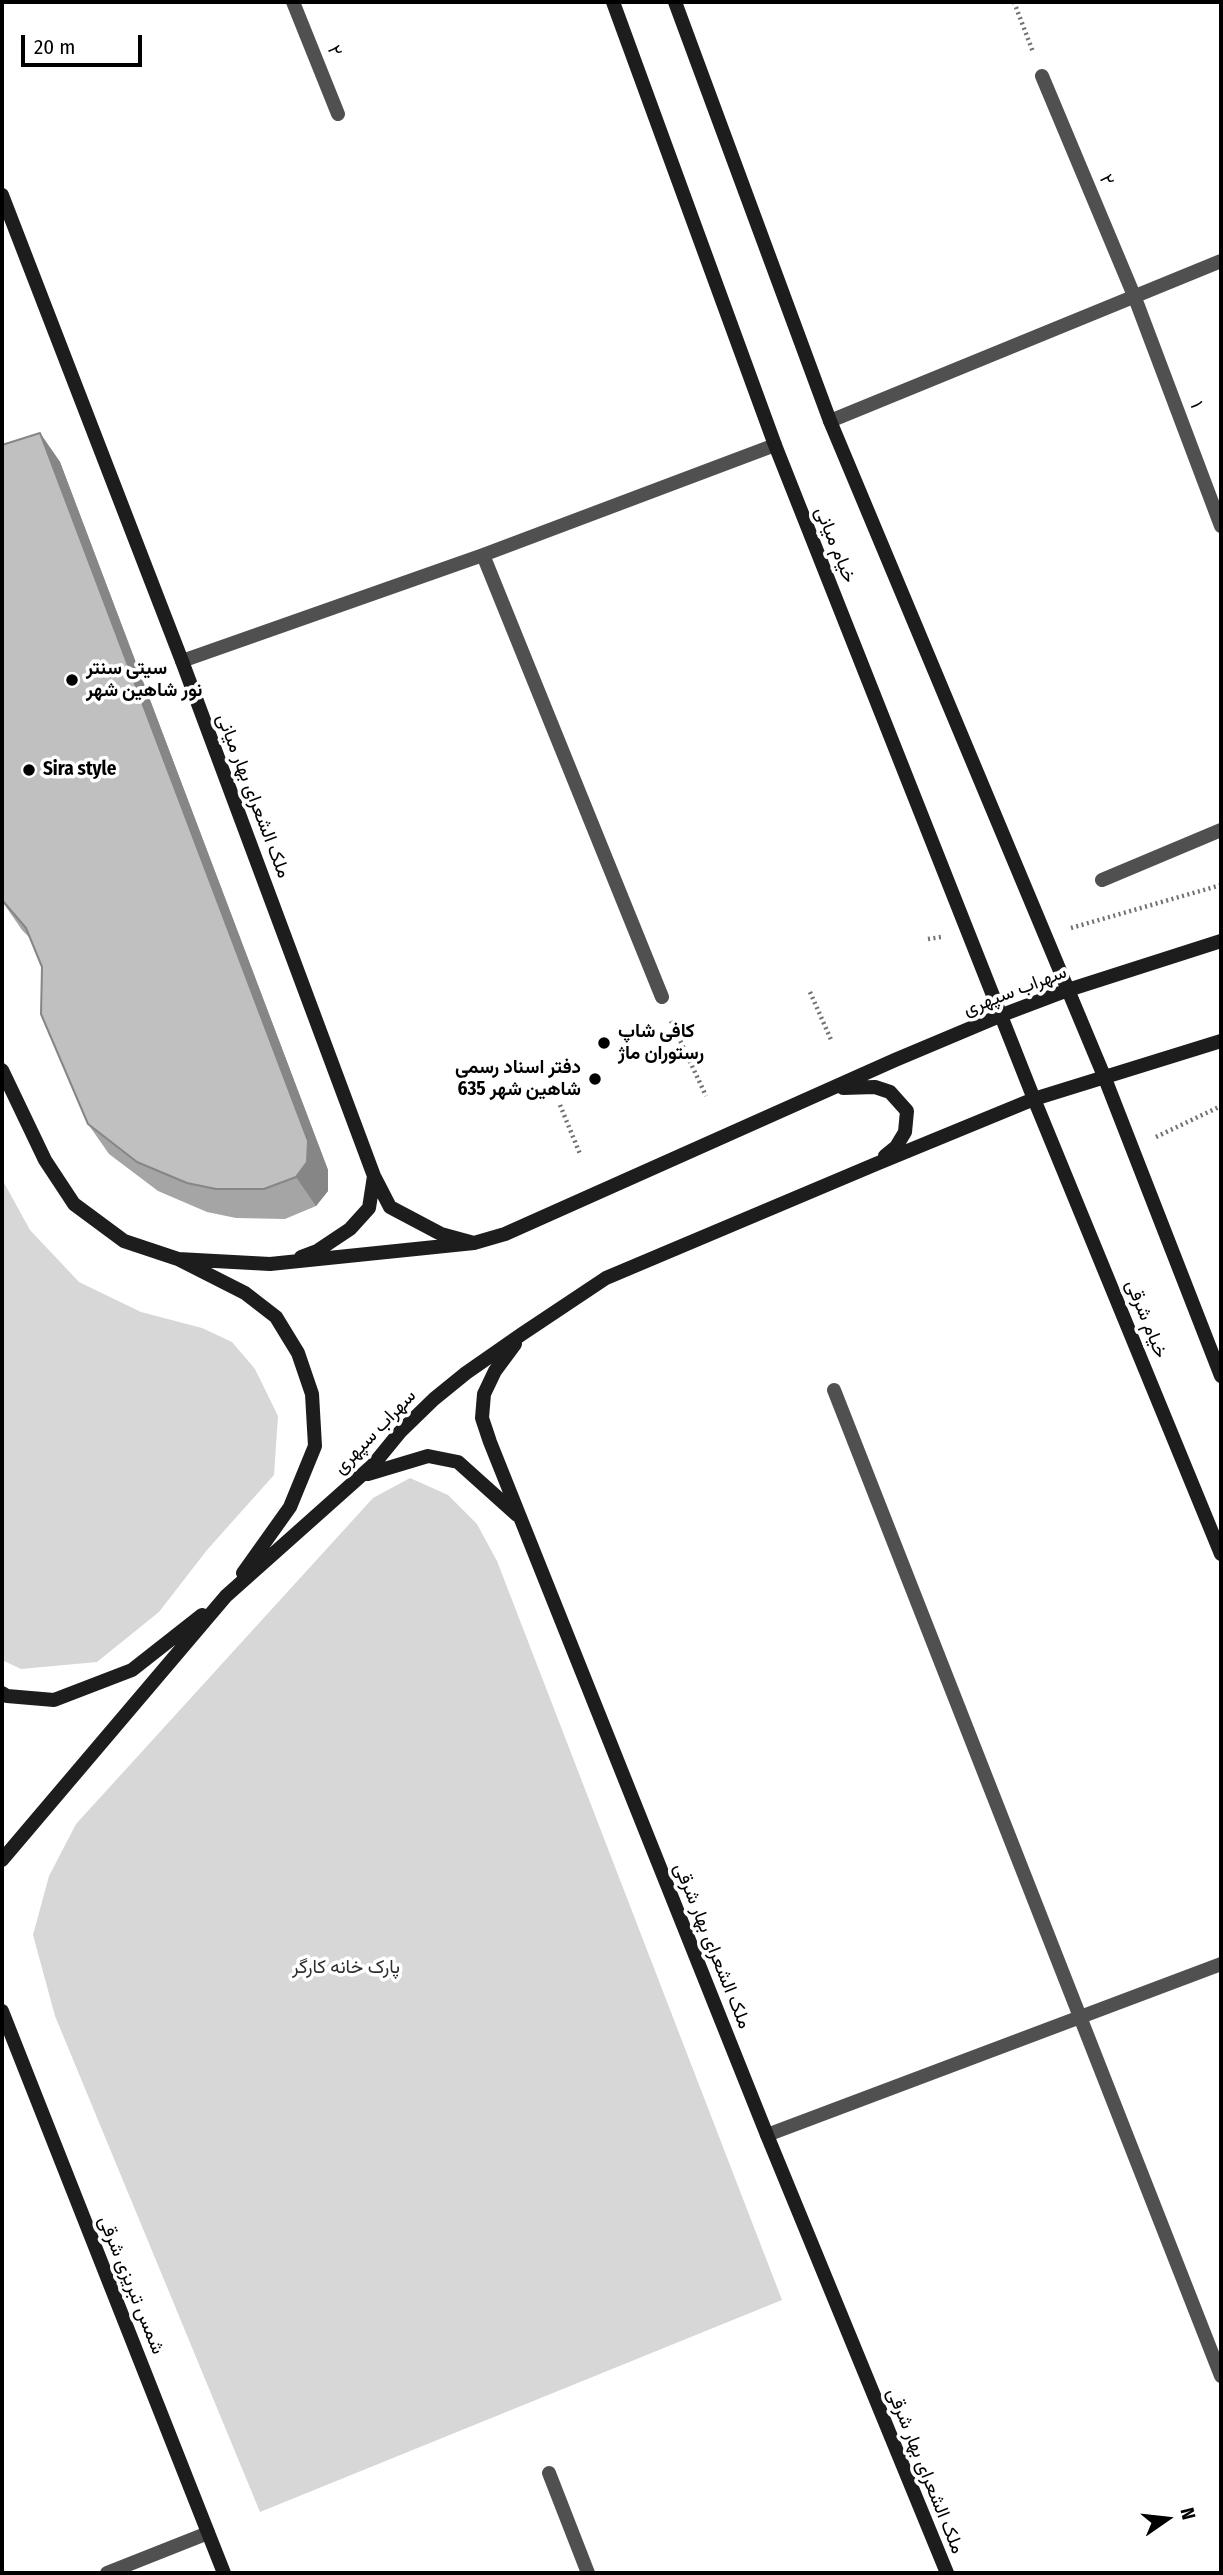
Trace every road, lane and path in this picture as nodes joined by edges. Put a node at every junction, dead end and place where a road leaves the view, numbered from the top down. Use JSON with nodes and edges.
{"nodes":[{"id":1,"x":293,"y":2,"type":"edge"},
{"id":2,"x":612,"y":2,"type":"edge"},
{"id":3,"x":675,"y":2,"type":"edge"},
{"id":4,"x":1014,"y":2,"type":"edge"},
{"id":5,"x":1042,"y":76,"type":"joint"},
{"id":6,"x":338,"y":114,"type":"dead end"},
{"id":7,"x":2,"y":195,"type":"edge"},
{"id":8,"x":1221,"y":261,"type":"edge"},
{"id":9,"x":1135,"y":298,"type":"junction"},
{"id":10,"x":830,"y":421,"type":"junction"},
{"id":11,"x":775,"y":445,"type":"junction"},
{"id":12,"x":1221,"y":526,"type":"edge"},
{"id":13,"x":482,"y":555,"type":"junction"},
{"id":14,"x":182,"y":661,"type":"junction"},
{"id":15,"x":1221,"y":830,"type":"edge"},
{"id":16,"x":1102,"y":880,"type":"dead end"},
{"id":17,"x":1221,"y":886,"type":"edge"},
{"id":18,"x":1045,"y":936,"type":"junction"},
{"id":19,"x":1221,"y":942,"type":"edge"},
{"id":20,"x":1068,"y":990,"type":"junction"},
{"id":21,"x":810,"y":992,"type":"dead end"},
{"id":22,"x":662,"y":997,"type":"dead end"},
{"id":23,"x":1002,"y":1015,"type":"junction"},
{"id":24,"x":1221,"y":1041,"type":"edge"},
{"id":25,"x":832,"y":1042,"type":"dead end"},
{"id":26,"x":683,"y":1049,"type":"dead end"},
{"id":27,"x":2,"y":1070,"type":"edge"},
{"id":28,"x":1104,"y":1076,"type":"junction"},
{"id":29,"x":829,"y":1091,"type":"junction"},
{"id":30,"x":706,"y":1096,"type":"dead end"},
{"id":31,"x":1034,"y":1099,"type":"junction"},
{"id":32,"x":560,"y":1105,"type":"dead end"},
{"id":33,"x":580,"y":1154,"type":"dead end"},
{"id":34,"x":876,"y":1164,"type":"junction"},
{"id":35,"x":374,"y":1176,"type":"junction"},
{"id":36,"x":474,"y":1242,"type":"junction"},
{"id":37,"x":178,"y":1259,"type":"junction"},
{"id":38,"x":287,"y":1262,"type":"junction"},
{"id":39,"x":522,"y":1334,"type":"junction"},
{"id":40,"x":1221,"y":1376,"type":"edge"},
{"id":41,"x":834,"y":1390,"type":"dead end"},
{"id":42,"x":360,"y":1476,"type":"junction"},
{"id":43,"x":521,"y":1519,"type":"junction"},
{"id":44,"x":1221,"y":1554,"type":"edge"},
{"id":45,"x":226,"y":1596,"type":"junction"},
{"id":46,"x":2,"y":1693,"type":"edge"},
{"id":47,"x":2,"y":1860,"type":"edge"},
{"id":48,"x":1221,"y":1965,"type":"edge"},
{"id":49,"x":2,"y":2011,"type":"edge"},
{"id":50,"x":1081,"y":2017,"type":"junction"},
{"id":51,"x":767,"y":2135,"type":"junction"},
{"id":52,"x":1221,"y":2376,"type":"edge"},
{"id":53,"x":549,"y":2473,"type":"dead end"},
{"id":54,"x":208,"y":2533,"type":"junction"},
{"id":55,"x":107,"y":2573,"type":"edge"},
{"id":56,"x":224,"y":2573,"type":"edge"},
{"id":57,"x":588,"y":2573,"type":"edge"},
{"id":58,"x":947,"y":2573,"type":"edge"}],
"edges":[{"from":1,"to":6,"type":"street","name":"۲"},
{"from":2,"to":11,"type":"main road","name":"خیام میانی"},
{"from":3,"to":10,"type":"main road"},
{"from":4,"to":5,"type":"path"},
{"from":5,"to":9,"type":"street","name":"۲"},
{"from":7,"to":14,"type":"main road","name":"ملک الشعرای بهار میانی"},
{"from":8,"to":9,"type":"street"},
{"from":9,"to":10,"type":"street"},
{"from":9,"to":12,"type":"street","name":"۱"},
{"from":10,"to":18,"type":"main road"},
{"from":11,"to":13,"type":"street"},
{"from":11,"to":23,"type":"main road","name":"خیام میانی"},
{"from":13,"to":14,"type":"street"},
{"from":13,"to":22,"type":"street"},
{"from":14,"to":35,"type":"main road","name":"ملک الشعرای بهار میانی"},
{"from":15,"to":16,"type":"street"},
{"from":17,"to":18,"type":"path"},
{"from":18,"to":20,"type":"main road"},
{"from":19,"to":20,"type":"main road","name":"سهراب سپهری"},
{"from":20,"to":23,"type":"main road","name":"سهراب سپهری"},
{"from":20,"to":28,"type":"main road"},
{"from":21,"to":25,"type":"path"},
{"from":23,"to":29,"type":"main road","name":"سهراب سپهری"},
{"from":23,"to":31,"type":"main road","name":"خیام میانی"},
{"from":24,"to":28,"type":"main road","name":"سهراب سپهری"},
{"from":26,"to":30,"type":"path"},
{"from":27,"to":37,"type":"main road"},
{"from":28,"to":31,"type":"main road","name":"سهراب سپهری"},
{"from":28,"to":40,"type":"main road"},
{"from":29,"to":34,"type":"main road","name":"سهراب سپهری"},
{"from":29,"to":36,"type":"main road","name":"سهراب سپهری"},
{"from":31,"to":34,"type":"main road","name":"سهراب سپهری"},
{"from":31,"to":44,"type":"main road","name":"خیام شرقی"},
{"from":32,"to":33,"type":"path"},
{"from":34,"to":39,"type":"main road","name":"سهراب سپهری"},
{"from":35,"to":36,"type":"main road","name":"ملک الشعرای بهار میانی"},
{"from":35,"to":38,"type":"main road"},
{"from":36,"to":38,"type":"main road","name":"سهراب سپهری"},
{"from":37,"to":38,"type":"main road","name":"سهراب سپهری"},
{"from":37,"to":45,"type":"main road"},
{"from":39,"to":42,"type":"main road","name":"سهراب سپهری"},
{"from":39,"to":43,"type":"main road","name":"ملک الشعرای بهار شرقی"},
{"from":41,"to":50,"type":"street"},
{"from":42,"to":43,"type":"main road"},
{"from":42,"to":45,"type":"main road","name":"سهراب سپهری"},
{"from":43,"to":51,"type":"main road","name":"ملک الشعرای بهار شرقی"},
{"from":45,"to":46,"type":"main road"},
{"from":45,"to":47,"type":"main road","name":"سهراب سپهری"},
{"from":48,"to":50,"type":"street"},
{"from":49,"to":54,"type":"main road","name":"شمس تبریزی شرقی"},
{"from":50,"to":51,"type":"street"},
{"from":50,"to":52,"type":"street"},
{"from":51,"to":58,"type":"main road","name":"ملک الشعرای بهار شرقی"},
{"from":53,"to":57,"type":"street"},
{"from":54,"to":55,"type":"street"},
{"from":54,"to":56,"type":"main road","name":"شمس تبریزی شرقی"}]}
